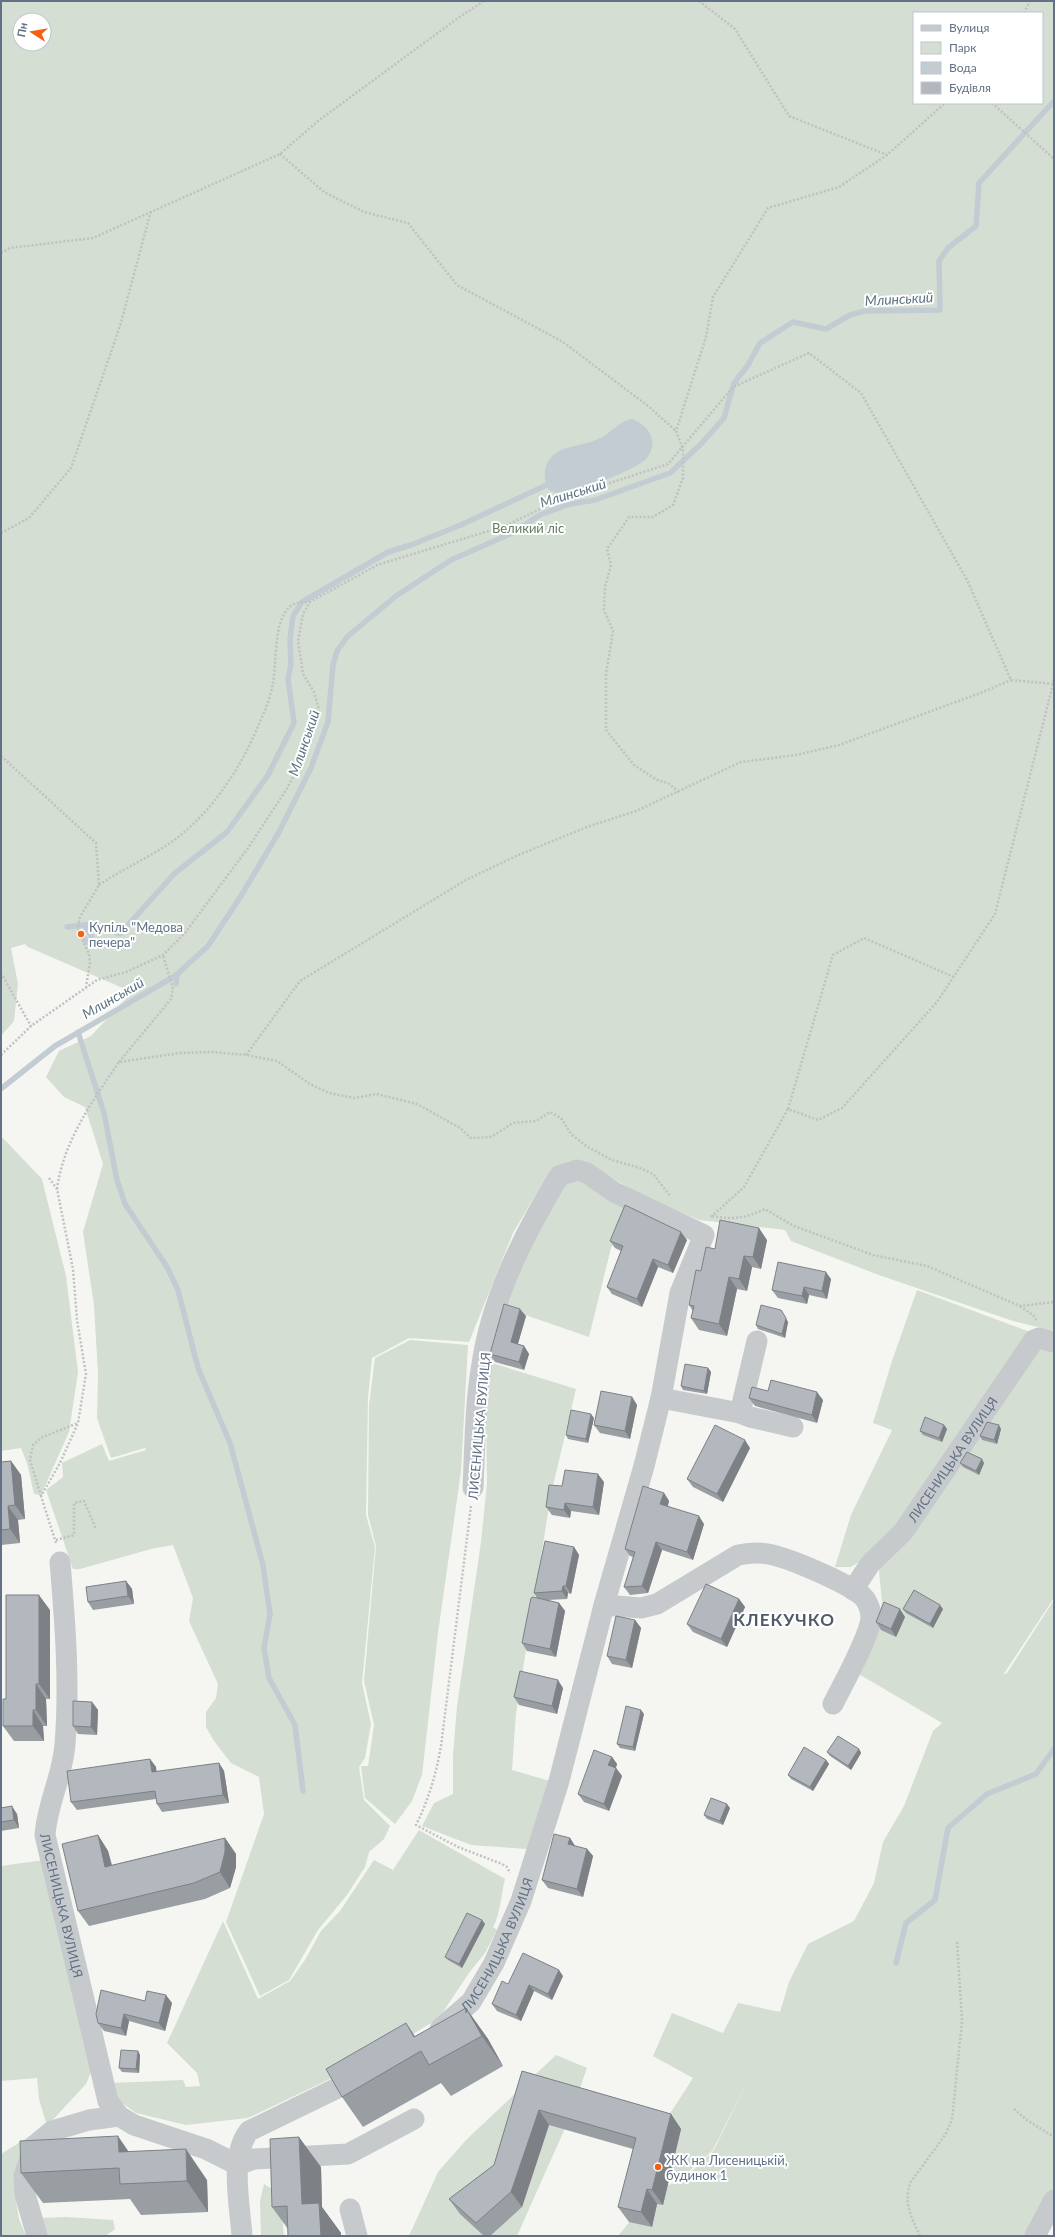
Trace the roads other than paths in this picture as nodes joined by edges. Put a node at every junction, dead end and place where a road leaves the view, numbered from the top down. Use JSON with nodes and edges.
{"nodes":[{"id":1,"x":757,"y":1341,"type":"dead end"},
{"id":2,"x":1054,"y":1342,"type":"edge"},
{"id":3,"x":661,"y":1398,"type":"junction"},
{"id":4,"x":740,"y":1413,"type":"junction"},
{"id":5,"x":793,"y":1427,"type":"dead end"},
{"id":6,"x":473,"y":1488,"type":"road end"},
{"id":7,"x":60,"y":1562,"type":"dead end"},
{"id":8,"x":853,"y":1590,"type":"junction"},
{"id":9,"x":604,"y":1605,"type":"junction"},
{"id":10,"x":834,"y":1704,"type":"dead end"},
{"id":11,"x":423,"y":2041,"type":"edge"},
{"id":12,"x":380,"y":2066,"type":"edge"},
{"id":13,"x":119,"y":2116,"type":"junction"},
{"id":14,"x":414,"y":2119,"type":"dead end"},
{"id":15,"x":238,"y":2164,"type":"junction"},
{"id":16,"x":1054,"y":2200,"type":"edge"},
{"id":17,"x":350,"y":2209,"type":"dead end"},
{"id":18,"x":37,"y":2236,"type":"edge"},
{"id":19,"x":242,"y":2236,"type":"edge"},
{"id":20,"x":357,"y":2236,"type":"edge"},
{"id":21,"x":1035,"y":2236,"type":"edge"}],
"edges":[{"from":1,"to":4,"type":"street"},
{"from":2,"to":8,"type":"street","name":"ЛИСЕНИЦЬКА ВУЛИЦЯ"},
{"from":3,"to":4,"type":"street"},
{"from":3,"to":6,"type":"street","name":"ЛИСЕНИЦЬКА ВУЛИЦЯ"},
{"from":3,"to":9,"type":"street","name":"ЛИСЕНИЦЬКА ВУЛИЦЯ"},
{"from":4,"to":5,"type":"street"},
{"from":7,"to":13,"type":"street","name":"ЛИСЕНИЦЬКА ВУЛИЦЯ"},
{"from":8,"to":9,"type":"street"},
{"from":8,"to":10,"type":"street"},
{"from":9,"to":11,"type":"street","name":"ЛИСЕНИЦЬКА ВУЛИЦЯ"},
{"from":12,"to":15,"type":"street"},
{"from":13,"to":15,"type":"street","name":"ЛИСЕНИЦЬКА ВУЛИЦЯ"},
{"from":13,"to":18,"type":"street"},
{"from":14,"to":15,"type":"street"},
{"from":15,"to":19,"type":"street"},
{"from":16,"to":21,"type":"street"},
{"from":17,"to":20,"type":"street"}]}
